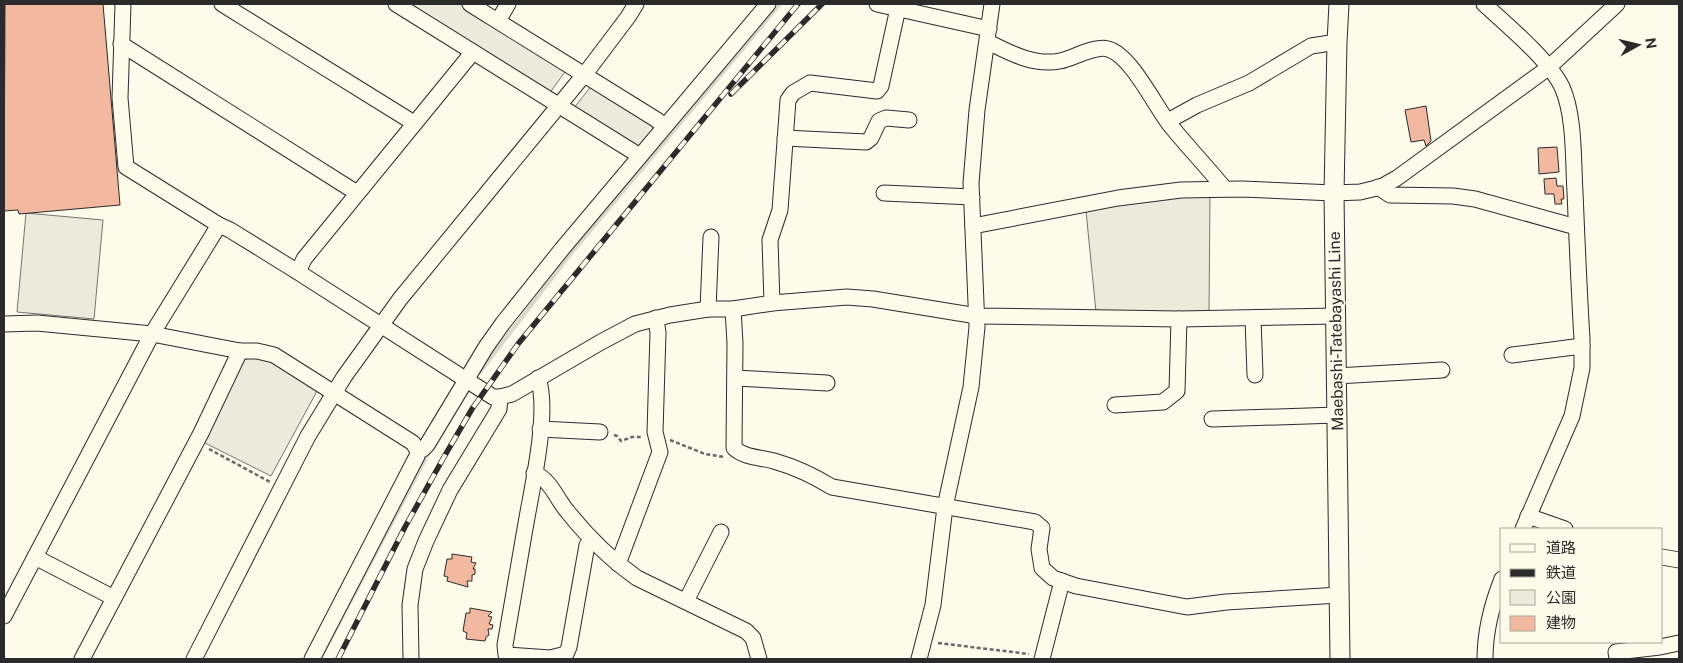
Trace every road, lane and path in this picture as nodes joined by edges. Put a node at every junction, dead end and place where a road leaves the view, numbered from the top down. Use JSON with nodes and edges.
{"nodes":[{"id":1,"x":123,"y":4,"type":"edge"},
{"id":2,"x":222,"y":4,"type":"edge"},
{"id":3,"x":396,"y":4,"type":"edge"},
{"id":4,"x":470,"y":4,"type":"edge"},
{"id":5,"x":508,"y":4,"type":"edge"},
{"id":6,"x":636,"y":4,"type":"edge"},
{"id":7,"x":768,"y":4,"type":"edge"},
{"id":8,"x":876,"y":4,"type":"edge"},
{"id":9,"x":992,"y":4,"type":"edge"},
{"id":10,"x":1339,"y":4,"type":"edge"},
{"id":11,"x":1484,"y":4,"type":"edge"},
{"id":12,"x":1617,"y":4,"type":"edge"},
{"id":13,"x":898,"y":8,"type":"junction"},
{"id":14,"x":498,"y":21,"type":"junction"},
{"id":15,"x":988,"y":35,"type":"junction"},
{"id":16,"x":1337,"y":42,"type":"junction"},
{"id":17,"x":120,"y":44,"type":"junction"},
{"id":18,"x":473,"y":52,"type":"junction"},
{"id":19,"x":1548,"y":68,"type":"junction"},
{"id":20,"x":584,"y":75,"type":"junction"},
{"id":21,"x":559,"y":105,"type":"junction"},
{"id":22,"x":910,"y":120,"type":"dead end"},
{"id":23,"x":1168,"y":121,"type":"junction"},
{"id":24,"x":414,"y":123,"type":"junction"},
{"id":25,"x":664,"y":126,"type":"junction"},
{"id":26,"x":785,"y":138,"type":"junction"},
{"id":27,"x":640,"y":156,"type":"junction"},
{"id":28,"x":1378,"y":187,"type":"junction"},
{"id":29,"x":1226,"y":189,"type":"junction"},
{"id":30,"x":884,"y":193,"type":"dead end"},
{"id":31,"x":1334,"y":193,"type":"junction"},
{"id":32,"x":358,"y":194,"type":"junction"},
{"id":33,"x":972,"y":197,"type":"junction"},
{"id":34,"x":219,"y":225,"type":"junction"},
{"id":35,"x":973,"y":226,"type":"junction"},
{"id":36,"x":1576,"y":227,"type":"junction"},
{"id":37,"x":711,"y":237,"type":"dead end"},
{"id":38,"x":298,"y":272,"type":"junction"},
{"id":39,"x":772,"y":303,"type":"junction"},
{"id":40,"x":708,"y":309,"type":"junction"},
{"id":41,"x":733,"y":309,"type":"junction"},
{"id":42,"x":977,"y":316,"type":"junction"},
{"id":43,"x":1336,"y":316,"type":"junction"},
{"id":44,"x":656,"y":318,"type":"junction"},
{"id":45,"x":1253,"y":318,"type":"junction"},
{"id":46,"x":1179,"y":319,"type":"junction"},
{"id":47,"x":380,"y":325,"type":"junction"},
{"id":48,"x":5,"y":327,"type":"edge"},
{"id":49,"x":152,"y":334,"type":"junction"},
{"id":50,"x":1582,"y":346,"type":"junction"},
{"id":51,"x":240,"y":351,"type":"junction"},
{"id":52,"x":1512,"y":355,"type":"dead end"},
{"id":53,"x":1442,"y":370,"type":"dead end"},
{"id":54,"x":1255,"y":375,"type":"dead end"},
{"id":55,"x":1336,"y":376,"type":"junction"},
{"id":56,"x":538,"y":378,"type":"junction"},
{"id":57,"x":734,"y":378,"type":"junction"},
{"id":58,"x":466,"y":379,"type":"junction"},
{"id":59,"x":828,"y":383,"type":"dead end"},
{"id":60,"x":333,"y":393,"type":"junction"},
{"id":61,"x":500,"y":397,"type":"junction"},
{"id":62,"x":1115,"y":405,"type":"dead end"},
{"id":63,"x":1337,"y":415,"type":"junction"},
{"id":64,"x":1212,"y":420,"type":"dead end"},
{"id":65,"x":540,"y":429,"type":"junction"},
{"id":66,"x":600,"y":432,"type":"joint"},
{"id":67,"x":656,"y":438,"type":"junction"},
{"id":68,"x":195,"y":444,"type":"junction"},
{"id":69,"x":418,"y":451,"type":"junction"},
{"id":70,"x":740,"y":453,"type":"junction"},
{"id":71,"x":534,"y":473,"type":"junction"},
{"id":72,"x":271,"y":482,"type":"dead end"},
{"id":73,"x":945,"y":507,"type":"junction"},
{"id":74,"x":1526,"y":523,"type":"edge"},
{"id":75,"x":1558,"y":528,"type":"edge"},
{"id":76,"x":721,"y":532,"type":"dead end"},
{"id":77,"x":593,"y":541,"type":"junction"},
{"id":78,"x":35,"y":557,"type":"junction"},
{"id":79,"x":1663,"y":557,"type":"edge"},
{"id":80,"x":1679,"y":560,"type":"edge"},
{"id":81,"x":618,"y":564,"type":"junction"},
{"id":82,"x":1062,"y":582,"type":"junction"},
{"id":83,"x":1500,"y":585,"type":"edge"},
{"id":84,"x":1339,"y":595,"type":"junction"},
{"id":85,"x":114,"y":598,"type":"junction"},
{"id":86,"x":686,"y":602,"type":"junction"},
{"id":87,"x":4,"y":616,"type":"edge"},
{"id":88,"x":924,"y":641,"type":"junction"},
{"id":89,"x":1679,"y":643,"type":"edge"},
{"id":90,"x":1043,"y":657,"type":"edge"},
{"id":91,"x":82,"y":659,"type":"edge"},
{"id":92,"x":194,"y":659,"type":"edge"},
{"id":93,"x":312,"y":659,"type":"edge"},
{"id":94,"x":411,"y":659,"type":"edge"},
{"id":95,"x":759,"y":659,"type":"edge"},
{"id":96,"x":919,"y":659,"type":"edge"},
{"id":97,"x":1340,"y":659,"type":"edge"},
{"id":98,"x":1485,"y":659,"type":"edge"},
{"id":99,"x":1616,"y":659,"type":"edge"}],
"edges":[{"from":1,"to":17,"type":"street"},
{"from":2,"to":24,"type":"street"},
{"from":3,"to":18,"type":"street"},
{"from":4,"to":14,"type":"street"},
{"from":5,"to":14,"type":"street"},
{"from":6,"to":20,"type":"street"},
{"from":7,"to":25,"type":"street"},
{"from":8,"to":13,"type":"street"},
{"from":9,"to":15,"type":"street"},
{"from":10,"to":16,"type":"main road","name":"Maebashi-Tatebayashi Line"},
{"from":11,"to":19,"type":"street"},
{"from":12,"to":19,"type":"street"},
{"from":13,"to":15,"type":"street"},
{"from":13,"to":26,"type":"street"},
{"from":14,"to":20,"type":"street"},
{"from":15,"to":23,"type":"street"},
{"from":15,"to":33,"type":"street"},
{"from":16,"to":23,"type":"street"},
{"from":16,"to":31,"type":"main road","name":"Maebashi-Tatebayashi Line"},
{"from":17,"to":32,"type":"street"},
{"from":17,"to":34,"type":"street"},
{"from":18,"to":21,"type":"street"},
{"from":18,"to":24,"type":"street"},
{"from":19,"to":28,"type":"street"},
{"from":19,"to":36,"type":"street"},
{"from":20,"to":21,"type":"street"},
{"from":20,"to":25,"type":"street"},
{"from":21,"to":27,"type":"street"},
{"from":21,"to":47,"type":"street"},
{"from":22,"to":26,"type":"street"},
{"from":23,"to":29,"type":"street"},
{"from":24,"to":32,"type":"street"},
{"from":25,"to":27,"type":"street"},
{"from":26,"to":39,"type":"street"},
{"from":27,"to":58,"type":"street"},
{"from":28,"to":31,"type":"street"},
{"from":28,"to":36,"type":"street"},
{"from":29,"to":31,"type":"street"},
{"from":29,"to":35,"type":"street"},
{"from":30,"to":33,"type":"street"},
{"from":31,"to":43,"type":"main road","name":"Maebashi-Tatebayashi Line"},
{"from":32,"to":38,"type":"street"},
{"from":33,"to":35,"type":"street"},
{"from":34,"to":38,"type":"street"},
{"from":34,"to":49,"type":"street"},
{"from":35,"to":42,"type":"street"},
{"from":36,"to":50,"type":"street"},
{"from":37,"to":40,"type":"street"},
{"from":38,"to":47,"type":"street"},
{"from":39,"to":41,"type":"street"},
{"from":39,"to":42,"type":"street"},
{"from":40,"to":41,"type":"street"},
{"from":40,"to":44,"type":"street"},
{"from":41,"to":57,"type":"street"},
{"from":42,"to":46,"type":"street"},
{"from":42,"to":73,"type":"street"},
{"from":43,"to":45,"type":"street"},
{"from":43,"to":55,"type":"main road","name":"Maebashi-Tatebayashi Line"},
{"from":44,"to":56,"type":"street"},
{"from":44,"to":67,"type":"street"},
{"from":45,"to":46,"type":"street"},
{"from":45,"to":54,"type":"street"},
{"from":46,"to":62,"type":"street"},
{"from":47,"to":58,"type":"street"},
{"from":47,"to":60,"type":"street"},
{"from":48,"to":49,"type":"street"},
{"from":49,"to":51,"type":"street"},
{"from":49,"to":78,"type":"street"},
{"from":50,"to":52,"type":"street"},
{"from":50,"to":74,"type":"street"},
{"from":51,"to":60,"type":"street"},
{"from":51,"to":68,"type":"street"},
{"from":53,"to":55,"type":"street"},
{"from":55,"to":63,"type":"main road","name":"Maebashi-Tatebayashi Line"},
{"from":56,"to":61,"type":"street"},
{"from":56,"to":65,"type":"street"},
{"from":57,"to":59,"type":"street"},
{"from":57,"to":70,"type":"street"},
{"from":58,"to":61,"type":"street"},
{"from":58,"to":69,"type":"street"},
{"from":60,"to":69,"type":"street"},
{"from":60,"to":92,"type":"street"},
{"from":61,"to":94,"type":"street"},
{"from":63,"to":64,"type":"street"},
{"from":63,"to":84,"type":"main road","name":"Maebashi-Tatebayashi Line"},
{"from":65,"to":66,"type":"street"},
{"from":65,"to":71,"type":"street"},
{"from":66,"to":67,"type":"path"},
{"from":67,"to":70,"type":"path"},
{"from":67,"to":81,"type":"street"},
{"from":68,"to":72,"type":"path"},
{"from":68,"to":85,"type":"street"},
{"from":69,"to":93,"type":"street"},
{"from":70,"to":73,"type":"street"},
{"from":71,"to":77,"type":"street"},
{"from":71,"to":77,"type":"street"},
{"from":73,"to":82,"type":"street"},
{"from":73,"to":88,"type":"street"},
{"from":74,"to":75,"type":"street"},
{"from":76,"to":86,"type":"street"},
{"from":77,"to":81,"type":"street"},
{"from":78,"to":85,"type":"street"},
{"from":78,"to":87,"type":"street"},
{"from":79,"to":80,"type":"street"},
{"from":81,"to":86,"type":"street"},
{"from":82,"to":84,"type":"street"},
{"from":82,"to":90,"type":"street"},
{"from":83,"to":98,"type":"street"},
{"from":84,"to":97,"type":"main road","name":"Maebashi-Tatebayashi Line"},
{"from":85,"to":91,"type":"street"},
{"from":86,"to":95,"type":"street"},
{"from":88,"to":90,"type":"path"},
{"from":88,"to":96,"type":"street"},
{"from":89,"to":99,"type":"street"}]}
